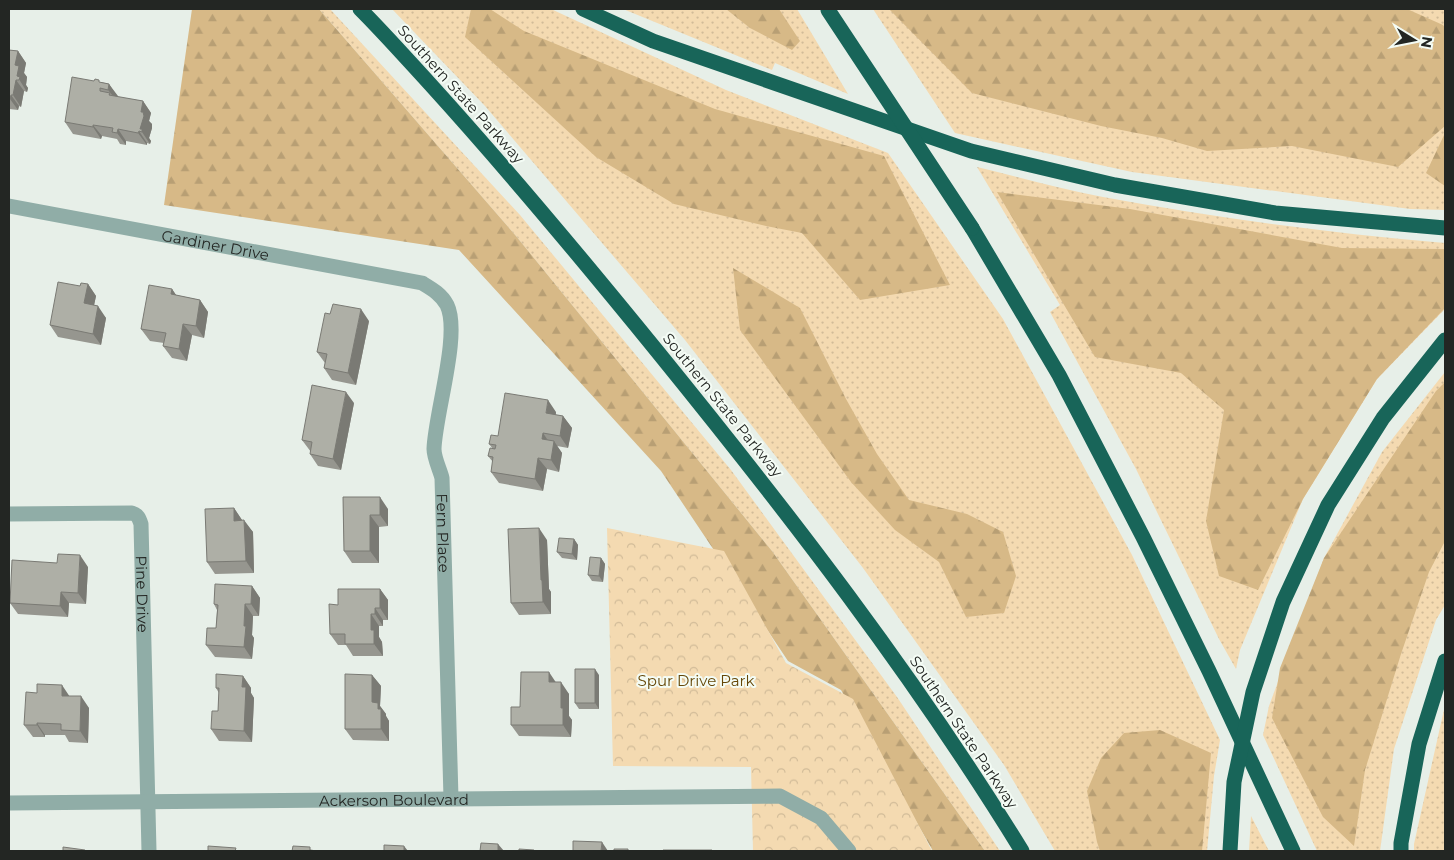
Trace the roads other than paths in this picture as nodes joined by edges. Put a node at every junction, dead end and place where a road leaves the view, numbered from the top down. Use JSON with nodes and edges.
{"nodes":[{"id":1,"x":360,"y":9,"type":"edge"},
{"id":2,"x":583,"y":9,"type":"edge"},
{"id":3,"x":827,"y":9,"type":"edge"},
{"id":4,"x":9,"y":206,"type":"edge"},
{"id":5,"x":1445,"y":228,"type":"edge"},
{"id":6,"x":422,"y":282,"type":"joint"},
{"id":7,"x":1445,"y":340,"type":"edge"},
{"id":8,"x":9,"y":514,"type":"edge"},
{"id":9,"x":1445,"y":660,"type":"edge"},
{"id":10,"x":451,"y":798,"type":"junction"},
{"id":11,"x":147,"y":800,"type":"junction"},
{"id":12,"x":9,"y":802,"type":"edge"},
{"id":13,"x":148,"y":851,"type":"edge"},
{"id":14,"x":849,"y":851,"type":"edge"},
{"id":15,"x":1022,"y":851,"type":"edge"},
{"id":16,"x":1230,"y":851,"type":"edge"},
{"id":17,"x":1293,"y":851,"type":"edge"},
{"id":18,"x":1401,"y":851,"type":"edge"}],
"edges":[{"from":1,"to":15,"type":"highway","name":"Southern State Parkway"},
{"from":2,"to":5,"type":"highway"},
{"from":3,"to":17,"type":"highway","bridge":true},
{"from":4,"to":6,"type":"street","name":"Gardiner Drive"},
{"from":6,"to":10,"type":"street","name":"Fern Place"},
{"from":7,"to":16,"type":"highway","bridge":true},
{"from":8,"to":11,"type":"street","name":"Pine Drive"},
{"from":9,"to":18,"type":"highway"},
{"from":10,"to":11,"type":"street","name":"Ackerson Boulevard"},
{"from":10,"to":14,"type":"street","name":"Ackerson Boulevard"},
{"from":11,"to":12,"type":"street","name":"Ackerson Boulevard"},
{"from":11,"to":13,"type":"street","name":"Pine Drive"}]}
